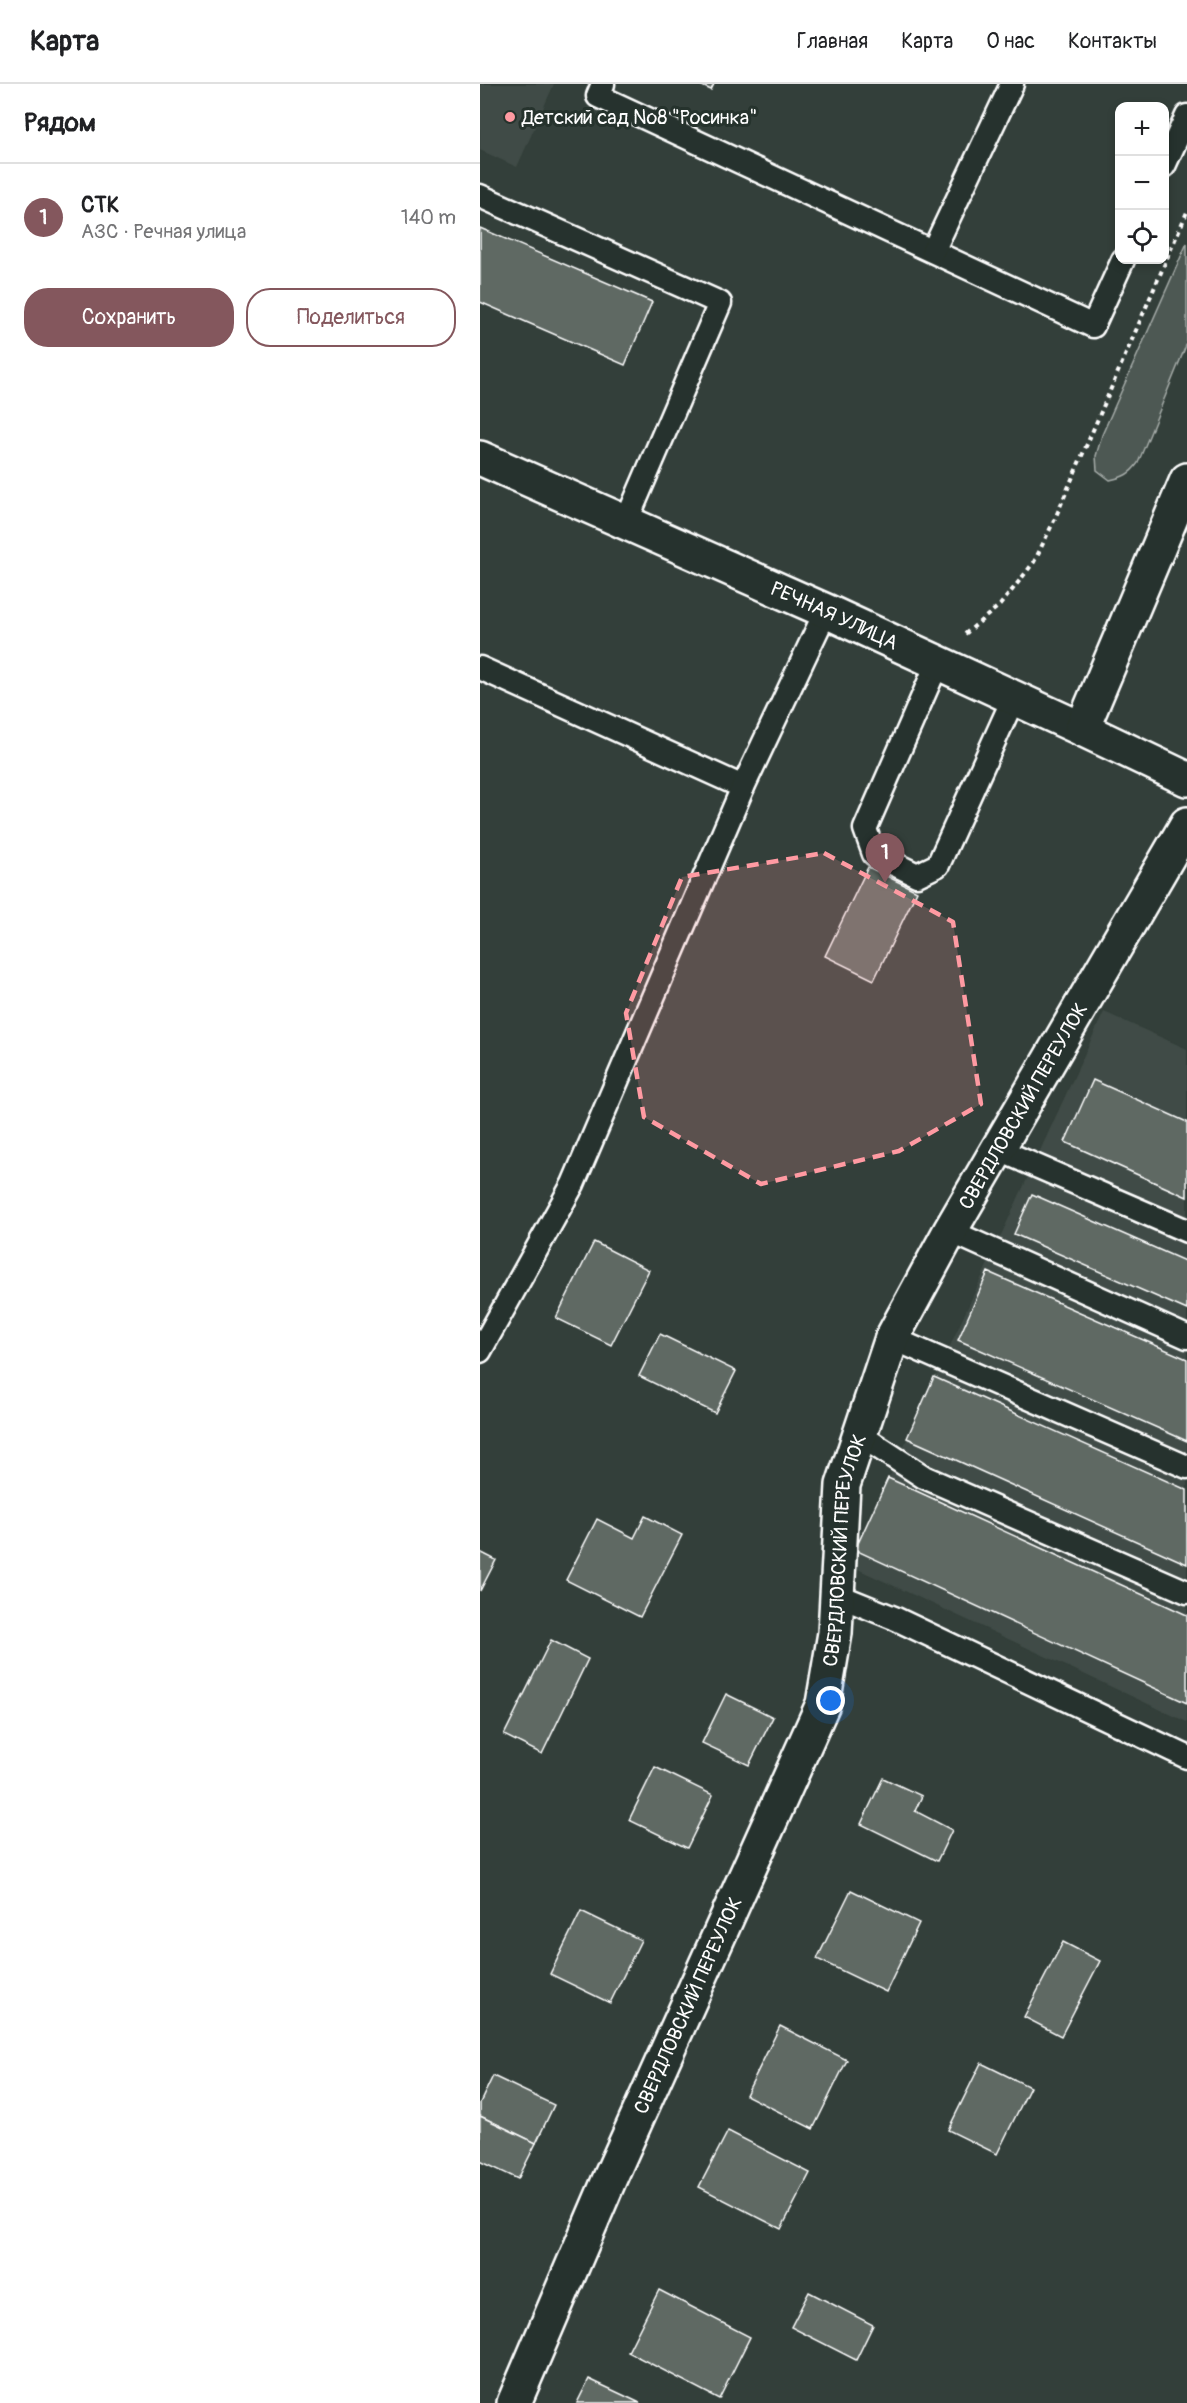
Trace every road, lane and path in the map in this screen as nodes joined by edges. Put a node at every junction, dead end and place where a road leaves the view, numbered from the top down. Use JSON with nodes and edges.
{"nodes":[{"id":1,"x":603,"y":84,"type":"edge"},
{"id":2,"x":1012,"y":84,"type":"edge"},
{"id":3,"x":1187,"y":116,"type":"edge"},
{"id":4,"x":1169,"y":156,"type":"edge"},
{"id":5,"x":480,"y":196,"type":"edge"},
{"id":6,"x":1187,"y":212,"type":"edge"},
{"id":7,"x":933,"y":251,"type":"junction"},
{"id":8,"x":1121,"y":264,"type":"edge"},
{"id":9,"x":480,"y":458,"type":"edge"},
{"id":10,"x":1187,"y":480,"type":"edge"},
{"id":11,"x":1180,"y":518,"type":"edge"},
{"id":12,"x":626,"y":522,"type":"junction"},
{"id":13,"x":826,"y":611,"type":"junction"},
{"id":14,"x":949,"y":650,"type":"junction"},
{"id":15,"x":480,"y":668,"type":"edge"},
{"id":16,"x":1014,"y":697,"type":"junction"},
{"id":17,"x":1082,"y":729,"type":"junction"},
{"id":18,"x":1187,"y":779,"type":"edge"},
{"id":19,"x":743,"y":787,"type":"junction"},
{"id":20,"x":1187,"y":824,"type":"edge"},
{"id":21,"x":997,"y":1149,"type":"junction"},
{"id":22,"x":950,"y":1231,"type":"junction"},
{"id":23,"x":1187,"y":1232,"type":"edge"},
{"id":24,"x":1187,"y":1337,"type":"edge"},
{"id":25,"x":892,"y":1338,"type":"junction"},
{"id":26,"x":480,"y":1352,"type":"edge"},
{"id":27,"x":860,"y":1435,"type":"junction"},
{"id":28,"x":1187,"y":1467,"type":"edge"},
{"id":29,"x":1187,"y":1592,"type":"edge"},
{"id":30,"x":837,"y":1595,"type":"junction"},
{"id":31,"x":1187,"y":1757,"type":"edge"},
{"id":32,"x":514,"y":2403,"type":"edge"}],
"edges":[{"from":1,"to":7,"type":"lane"},
{"from":2,"to":7,"type":"lane"},
{"from":3,"to":4,"type":"lane"},
{"from":5,"to":12,"type":"lane"},
{"from":6,"to":14,"type":"path"},
{"from":7,"to":8,"type":"lane"},
{"from":9,"to":12,"type":"street","name":"РЕЧНАЯ УЛИЦА"},
{"from":10,"to":11,"type":"street"},
{"from":11,"to":17,"type":"street"},
{"from":12,"to":13,"type":"street","name":"РЕЧНАЯ УЛИЦА"},
{"from":13,"to":14,"type":"street","name":"РЕЧНАЯ УЛИЦА"},
{"from":13,"to":19,"type":"lane"},
{"from":14,"to":16,"type":"street","name":"РЕЧНАЯ УЛИЦА"},
{"from":14,"to":16,"type":"lane"},
{"from":15,"to":19,"type":"lane"},
{"from":16,"to":17,"type":"street","name":"РЕЧНАЯ УЛИЦА"},
{"from":17,"to":18,"type":"street","name":"РЕЧНАЯ УЛИЦА"},
{"from":19,"to":26,"type":"lane"},
{"from":20,"to":21,"type":"street","name":"СВЕРДЛОВСКИЙ ПЕРЕУЛОК"},
{"from":21,"to":22,"type":"street","name":"СВЕРДЛОВСКИЙ ПЕРЕУЛОК"},
{"from":21,"to":23,"type":"lane"},
{"from":22,"to":24,"type":"lane"},
{"from":22,"to":25,"type":"street","name":"СВЕРДЛОВСКИЙ ПЕРЕУЛОК"},
{"from":25,"to":27,"type":"street","name":"СВЕРДЛОВСКИЙ ПЕРЕУЛОК"},
{"from":25,"to":28,"type":"lane"},
{"from":27,"to":29,"type":"lane"},
{"from":27,"to":30,"type":"street","name":"СВЕРДЛОВСКИЙ ПЕРЕУЛОК"},
{"from":30,"to":31,"type":"lane"},
{"from":30,"to":32,"type":"street","name":"СВЕРДЛОВСКИЙ ПЕРЕУЛОК"}]}
